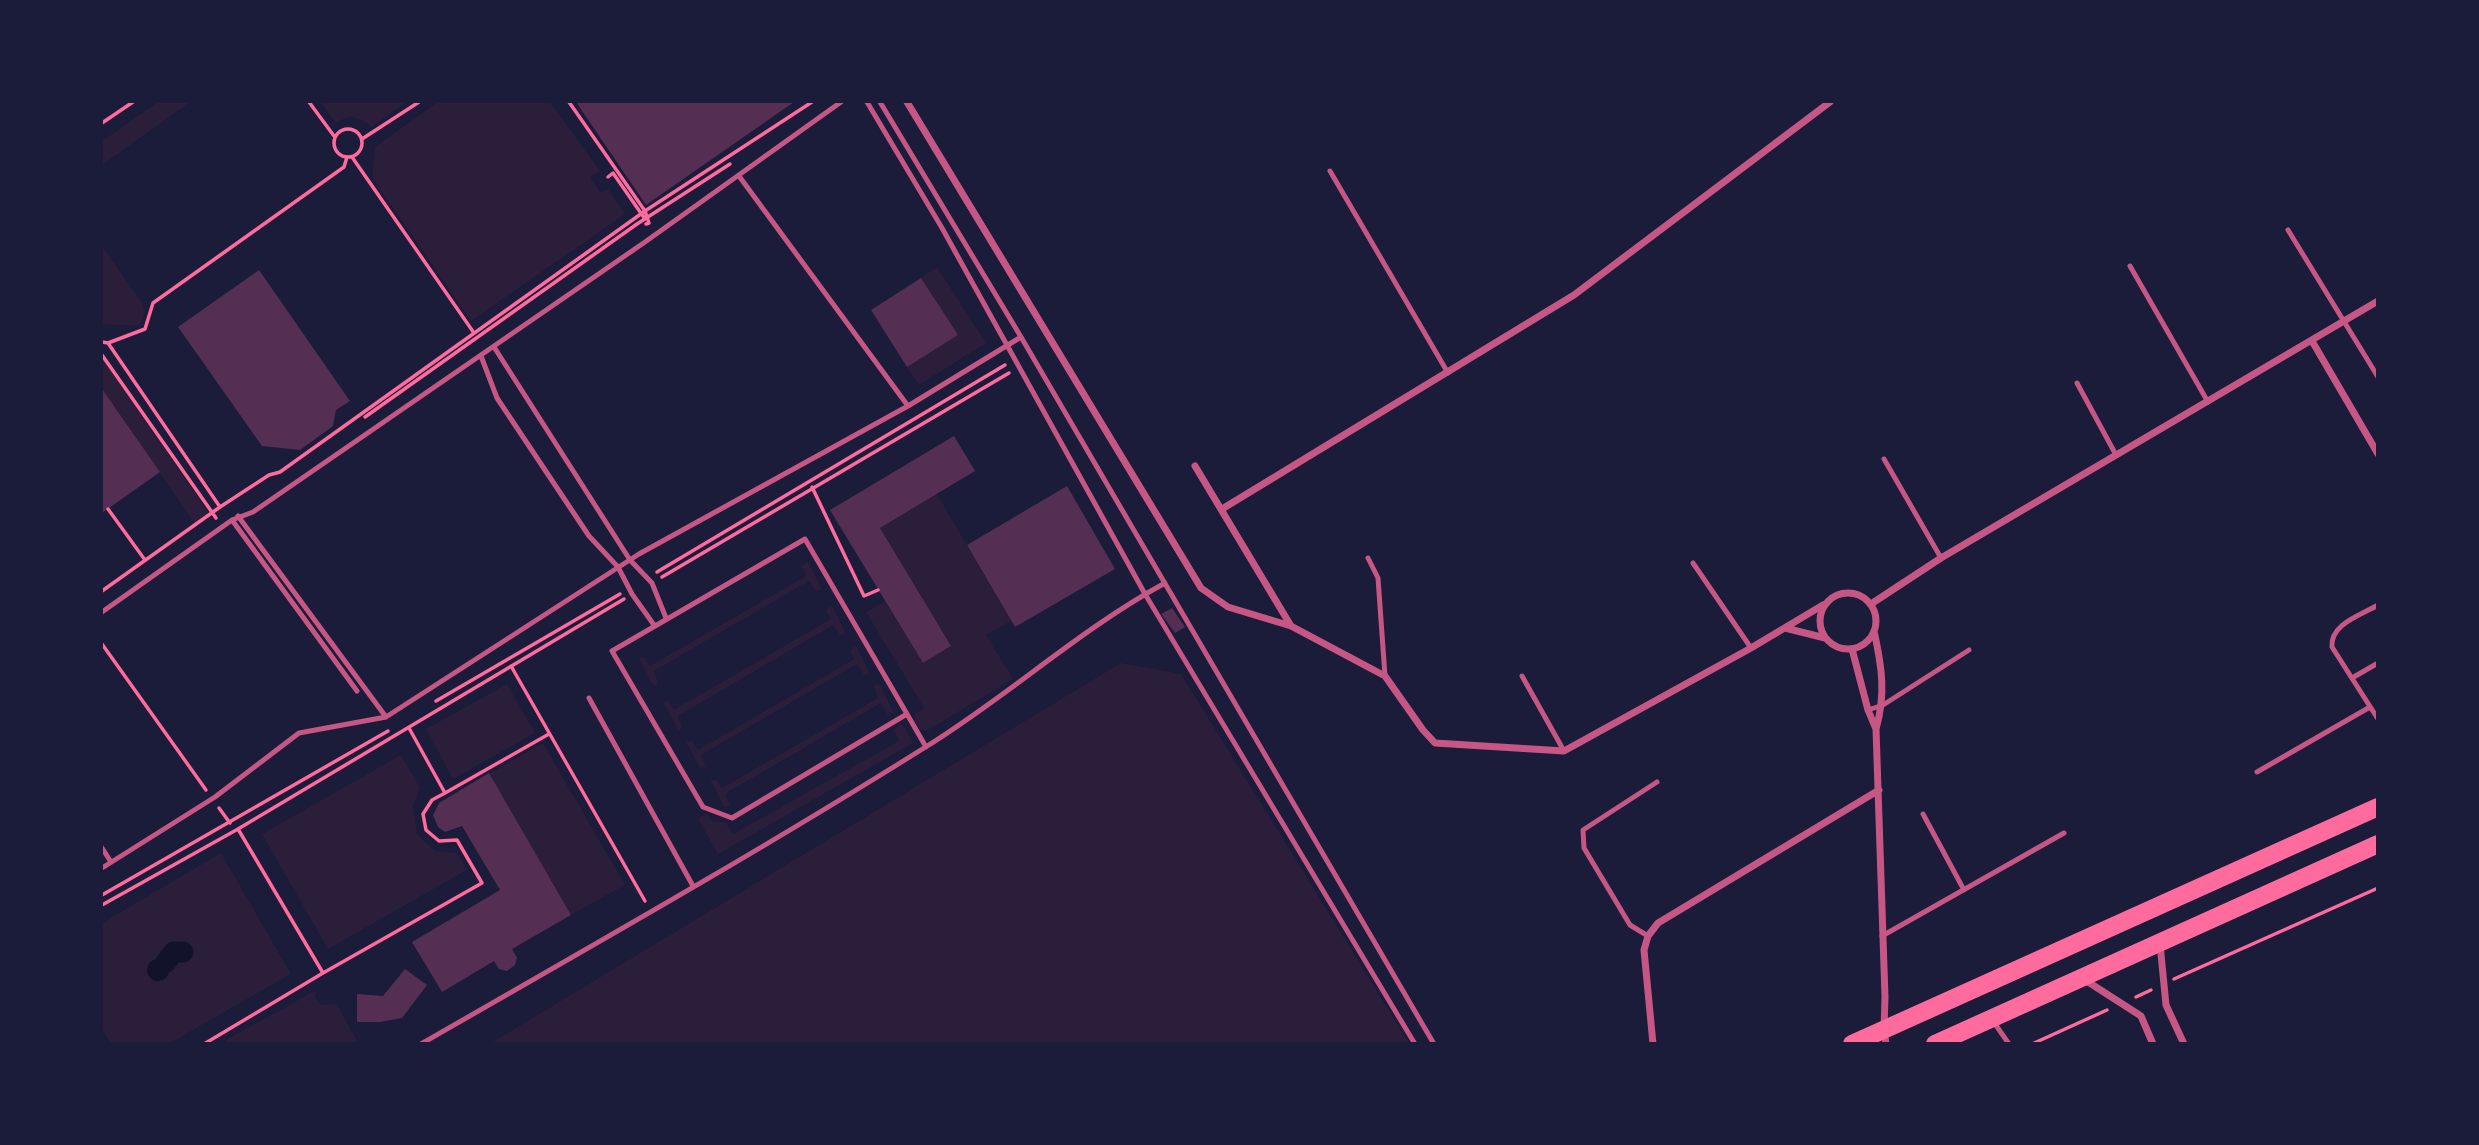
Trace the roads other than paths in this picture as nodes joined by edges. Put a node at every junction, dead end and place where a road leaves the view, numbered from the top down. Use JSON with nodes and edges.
{"nodes":[{"id":1,"x":841,"y":102,"type":"edge"},
{"id":2,"x":867,"y":102,"type":"edge"},
{"id":3,"x":880,"y":102,"type":"edge"},
{"id":4,"x":907,"y":102,"type":"edge"},
{"id":5,"x":1830,"y":102,"type":"edge"},
{"id":6,"x":1330,"y":171,"type":"dead end"},
{"id":7,"x":739,"y":176,"type":"junction"},
{"id":8,"x":2288,"y":230,"type":"dead end"},
{"id":9,"x":2130,"y":266,"type":"dead end"},
{"id":10,"x":2378,"y":301,"type":"edge"},
{"id":11,"x":2344,"y":321,"type":"junction"},
{"id":12,"x":1021,"y":337,"type":"junction"},
{"id":13,"x":2312,"y":341,"type":"junction"},
{"id":14,"x":1007,"y":345,"type":"junction"},
{"id":15,"x":494,"y":347,"type":"junction"},
{"id":16,"x":484,"y":354,"type":"junction"},
{"id":17,"x":1448,"y":373,"type":"junction"},
{"id":18,"x":2378,"y":377,"type":"edge"},
{"id":19,"x":2077,"y":383,"type":"dead end"},
{"id":20,"x":2208,"y":402,"type":"junction"},
{"id":21,"x":908,"y":406,"type":"junction"},
{"id":22,"x":2378,"y":454,"type":"edge"},
{"id":23,"x":2116,"y":455,"type":"junction"},
{"id":24,"x":1884,"y":459,"type":"dead end"},
{"id":25,"x":1195,"y":466,"type":"dead end"},
{"id":26,"x":1222,"y":509,"type":"junction"},
{"id":27,"x":235,"y":518,"type":"junction"},
{"id":28,"x":1368,"y":558,"type":"dead end"},
{"id":29,"x":1941,"y":558,"type":"junction"},
{"id":30,"x":630,"y":560,"type":"junction"},
{"id":31,"x":1693,"y":563,"type":"dead end"},
{"id":32,"x":618,"y":568,"type":"junction"},
{"id":33,"x":1164,"y":583,"type":"junction"},
{"id":34,"x":1145,"y":594,"type":"junction"},
{"id":35,"x":1871,"y":604,"type":"junction"},
{"id":36,"x":2378,"y":604,"type":"edge"},
{"id":37,"x":1823,"y":605,"type":"junction"},
{"id":38,"x":102,"y":612,"type":"edge"},
{"id":39,"x":666,"y":618,"type":"junction"},
{"id":40,"x":654,"y":625,"type":"junction"},
{"id":41,"x":1291,"y":626,"type":"junction"},
{"id":42,"x":1785,"y":628,"type":"junction"},
{"id":43,"x":1874,"y":631,"type":"junction"},
{"id":44,"x":1825,"y":638,"type":"junction"},
{"id":45,"x":1751,"y":648,"type":"junction"},
{"id":46,"x":1852,"y":649,"type":"junction"},
{"id":47,"x":1969,"y":650,"type":"dead end"},
{"id":48,"x":2378,"y":663,"type":"edge"},
{"id":49,"x":1385,"y":676,"type":"junction"},
{"id":50,"x":1522,"y":676,"type":"dead end"},
{"id":51,"x":2352,"y":678,"type":"junction"},
{"id":52,"x":356,"y":691,"type":"dead end"},
{"id":53,"x":589,"y":698,"type":"dead end"},
{"id":54,"x":1883,"y":705,"type":"junction"},
{"id":55,"x":2370,"y":707,"type":"junction"},
{"id":56,"x":1868,"y":710,"type":"junction"},
{"id":57,"x":908,"y":714,"type":"junction"},
{"id":58,"x":386,"y":717,"type":"junction"},
{"id":59,"x":2378,"y":719,"type":"edge"},
{"id":60,"x":1876,"y":729,"type":"junction"},
{"id":61,"x":926,"y":747,"type":"junction"},
{"id":62,"x":1564,"y":751,"type":"junction"},
{"id":63,"x":2258,"y":772,"type":"dead end"},
{"id":64,"x":1657,"y":782,"type":"dead end"},
{"id":65,"x":1879,"y":790,"type":"junction"},
{"id":66,"x":2378,"y":807,"type":"edge"},
{"id":67,"x":1923,"y":814,"type":"dead end"},
{"id":68,"x":2064,"y":834,"type":"dead end"},
{"id":69,"x":2378,"y":844,"type":"edge"},
{"id":70,"x":102,"y":848,"type":"edge"},
{"id":71,"x":111,"y":862,"type":"junction"},
{"id":72,"x":102,"y":868,"type":"edge"},
{"id":73,"x":693,"y":887,"type":"junction"},
{"id":74,"x":1964,"y":890,"type":"junction"},
{"id":75,"x":1648,"y":936,"type":"junction"},
{"id":76,"x":1882,"y":936,"type":"junction"},
{"id":77,"x":2160,"y":942,"type":"junction"},
{"id":78,"x":2082,"y":977,"type":"junction"},
{"id":79,"x":1991,"y":1018,"type":"junction"},
{"id":80,"x":1885,"y":1036,"type":"edge"},
{"id":81,"x":421,"y":1044,"type":"edge"},
{"id":82,"x":1415,"y":1044,"type":"edge"},
{"id":83,"x":1434,"y":1044,"type":"edge"},
{"id":84,"x":1653,"y":1044,"type":"edge"},
{"id":85,"x":1852,"y":1044,"type":"edge"},
{"id":86,"x":1935,"y":1044,"type":"edge"},
{"id":87,"x":2009,"y":1044,"type":"edge"},
{"id":88,"x":2153,"y":1044,"type":"edge"},
{"id":89,"x":2184,"y":1044,"type":"edge"}],
"edges":[{"from":1,"to":7,"type":"lane"},
{"from":2,"to":14,"type":"lane"},
{"from":3,"to":12,"type":"lane"},
{"from":4,"to":41,"type":"street"},
{"from":5,"to":17,"type":"street"},
{"from":6,"to":17,"type":"lane"},
{"from":7,"to":15,"type":"lane"},
{"from":7,"to":21,"type":"lane"},
{"from":8,"to":11,"type":"lane"},
{"from":9,"to":20,"type":"lane"},
{"from":10,"to":11,"type":"street"},
{"from":11,"to":13,"type":"street"},
{"from":11,"to":18,"type":"lane"},
{"from":12,"to":14,"type":"lane"},
{"from":12,"to":33,"type":"lane"},
{"from":13,"to":20,"type":"street"},
{"from":13,"to":22,"type":"street"},
{"from":14,"to":21,"type":"lane"},
{"from":14,"to":34,"type":"lane"},
{"from":15,"to":16,"type":"lane"},
{"from":15,"to":30,"type":"lane"},
{"from":16,"to":27,"type":"lane"},
{"from":16,"to":32,"type":"lane"},
{"from":17,"to":26,"type":"street"},
{"from":19,"to":23,"type":"lane"},
{"from":20,"to":23,"type":"street"},
{"from":21,"to":30,"type":"lane"},
{"from":23,"to":29,"type":"street"},
{"from":24,"to":29,"type":"lane"},
{"from":25,"to":26,"type":"street"},
{"from":26,"to":41,"type":"street"},
{"from":27,"to":38,"type":"lane"},
{"from":27,"to":52,"type":"lane"},
{"from":27,"to":58,"type":"lane"},
{"from":28,"to":49,"type":"lane"},
{"from":29,"to":35,"type":"street"},
{"from":30,"to":32,"type":"lane"},
{"from":30,"to":39,"type":"lane"},
{"from":31,"to":45,"type":"lane"},
{"from":32,"to":40,"type":"lane"},
{"from":32,"to":58,"type":"lane"},
{"from":33,"to":34,"type":"lane"},
{"from":33,"to":83,"type":"lane"},
{"from":34,"to":61,"type":"lane"},
{"from":34,"to":82,"type":"lane"},
{"from":35,"to":37,"type":"street"},
{"from":35,"to":43,"type":"street"},
{"from":36,"to":51,"type":"lane"},
{"from":37,"to":42,"type":"street"},
{"from":37,"to":44,"type":"street"},
{"from":39,"to":40,"type":"lane"},
{"from":39,"to":57,"type":"lane"},
{"from":40,"to":57,"type":"lane"},
{"from":41,"to":49,"type":"street"},
{"from":42,"to":44,"type":"street"},
{"from":42,"to":45,"type":"street"},
{"from":43,"to":46,"type":"street"},
{"from":43,"to":54,"type":"street"},
{"from":44,"to":46,"type":"street"},
{"from":45,"to":62,"type":"street"},
{"from":46,"to":56,"type":"street"},
{"from":47,"to":54,"type":"lane"},
{"from":48,"to":51,"type":"lane"},
{"from":49,"to":62,"type":"street"},
{"from":50,"to":62,"type":"lane"},
{"from":51,"to":55,"type":"lane"},
{"from":53,"to":73,"type":"lane"},
{"from":54,"to":56,"type":"lane"},
{"from":54,"to":60,"type":"street"},
{"from":55,"to":59,"type":"lane"},
{"from":55,"to":63,"type":"lane"},
{"from":56,"to":60,"type":"street"},
{"from":57,"to":61,"type":"lane"},
{"from":58,"to":71,"type":"lane"},
{"from":60,"to":65,"type":"street"},
{"from":61,"to":73,"type":"lane"},
{"from":64,"to":75,"type":"lane"},
{"from":65,"to":75,"type":"street"},
{"from":65,"to":76,"type":"street"},
{"from":66,"to":80,"type":"main road"},
{"from":67,"to":74,"type":"lane"},
{"from":68,"to":74,"type":"lane"},
{"from":69,"to":77,"type":"main road"},
{"from":70,"to":71,"type":"lane"},
{"from":71,"to":72,"type":"lane"},
{"from":73,"to":81,"type":"lane"},
{"from":74,"to":76,"type":"lane"},
{"from":75,"to":84,"type":"street"},
{"from":76,"to":80,"type":"street"},
{"from":77,"to":78,"type":"main road"},
{"from":77,"to":89,"type":"street"},
{"from":78,"to":79,"type":"main road"},
{"from":78,"to":88,"type":"street"},
{"from":79,"to":86,"type":"main road"},
{"from":79,"to":87,"type":"lane"},
{"from":80,"to":85,"type":"main road"}]}
